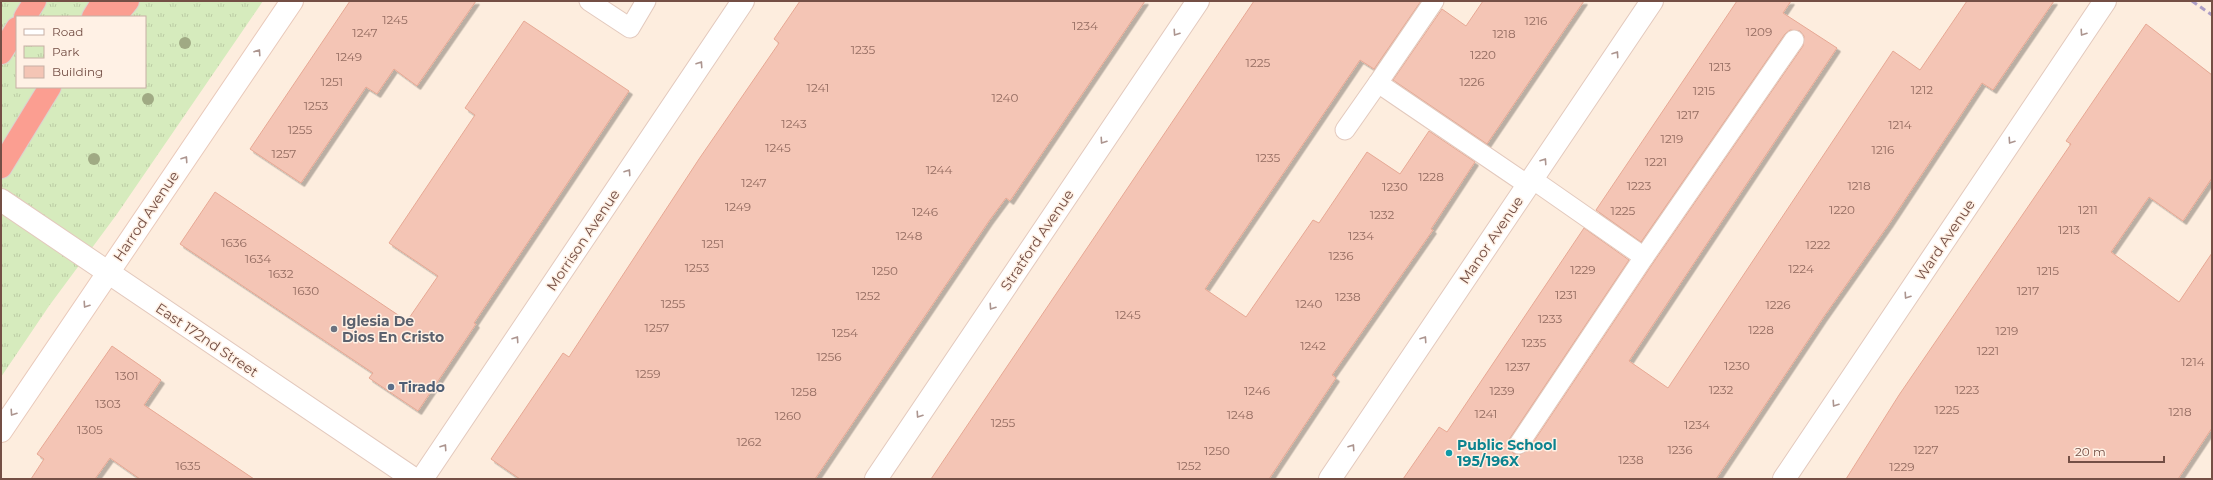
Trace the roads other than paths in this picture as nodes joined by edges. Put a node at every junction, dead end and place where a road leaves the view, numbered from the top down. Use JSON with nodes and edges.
{"nodes":[{"id":1,"x":35,"y":1,"type":"edge"},
{"id":2,"x":103,"y":1,"type":"edge"},
{"id":3,"x":128,"y":1,"type":"edge"},
{"id":4,"x":292,"y":1,"type":"edge"},
{"id":5,"x":589,"y":1,"type":"edge"},
{"id":6,"x":646,"y":1,"type":"edge"},
{"id":7,"x":743,"y":1,"type":"edge"},
{"id":8,"x":1198,"y":1,"type":"edge"},
{"id":9,"x":1434,"y":1,"type":"edge"},
{"id":10,"x":1652,"y":1,"type":"edge"},
{"id":11,"x":2105,"y":1,"type":"edge"},
{"id":12,"x":26,"y":16,"type":"edge"},
{"id":13,"x":94,"y":16,"type":"edge"},
{"id":14,"x":116,"y":16,"type":"edge"},
{"id":15,"x":16,"y":30,"type":"edge"},
{"id":16,"x":1794,"y":40,"type":"dead end"},
{"id":17,"x":1,"y":53,"type":"edge"},
{"id":18,"x":1378,"y":83,"type":"junction"},
{"id":19,"x":49,"y":88,"type":"edge"},
{"id":20,"x":59,"y":88,"type":"edge"},
{"id":21,"x":1345,"y":130,"type":"dead end"},
{"id":22,"x":16,"y":143,"type":"junction"},
{"id":23,"x":1,"y":167,"type":"edge"},
{"id":24,"x":1530,"y":182,"type":"junction"},
{"id":25,"x":1,"y":200,"type":"edge"},
{"id":26,"x":1644,"y":257,"type":"junction"},
{"id":27,"x":108,"y":273,"type":"junction"},
{"id":28,"x":1,"y":431,"type":"edge"},
{"id":29,"x":1519,"y":444,"type":"dead end"},
{"id":30,"x":414,"y":479,"type":"edge"},
{"id":31,"x":422,"y":479,"type":"edge"},
{"id":32,"x":876,"y":479,"type":"edge"},
{"id":33,"x":1330,"y":479,"type":"edge"},
{"id":34,"x":1784,"y":479,"type":"edge"}],
"edges":[{"from":1,"to":12,"type":"highway"},
{"from":2,"to":13,"type":"highway"},
{"from":3,"to":14,"type":"highway"},
{"from":27,"to":4,"type":"street","name":"Harrod Avenue","one_way":true},
{"from":5,"to":6,"type":"lane"},
{"from":31,"to":7,"type":"street","name":"Morrison Avenue","one_way":true},
{"from":8,"to":32,"type":"street","name":"Stratford Avenue","one_way":true},
{"from":9,"to":18,"type":"lane"},
{"from":24,"to":10,"type":"street","name":"Manor Avenue","one_way":true},
{"from":11,"to":34,"type":"street","name":"Ward Avenue","one_way":true},
{"from":15,"to":17,"type":"highway"},
{"from":16,"to":26,"type":"lane"},
{"from":18,"to":21,"type":"lane"},
{"from":18,"to":24,"type":"lane"},
{"from":19,"to":22,"type":"highway"},
{"from":20,"to":22,"type":"highway"},
{"from":22,"to":23,"type":"highway"},
{"from":24,"to":26,"type":"lane"},
{"from":33,"to":24,"type":"street","name":"Manor Avenue","one_way":true},
{"from":25,"to":27,"type":"street","name":"East 172nd Street"},
{"from":26,"to":29,"type":"lane"},
{"from":27,"to":28,"type":"street","name":"Harrod Avenue","one_way":true},
{"from":27,"to":30,"type":"street","name":"East 172nd Street"}]}
